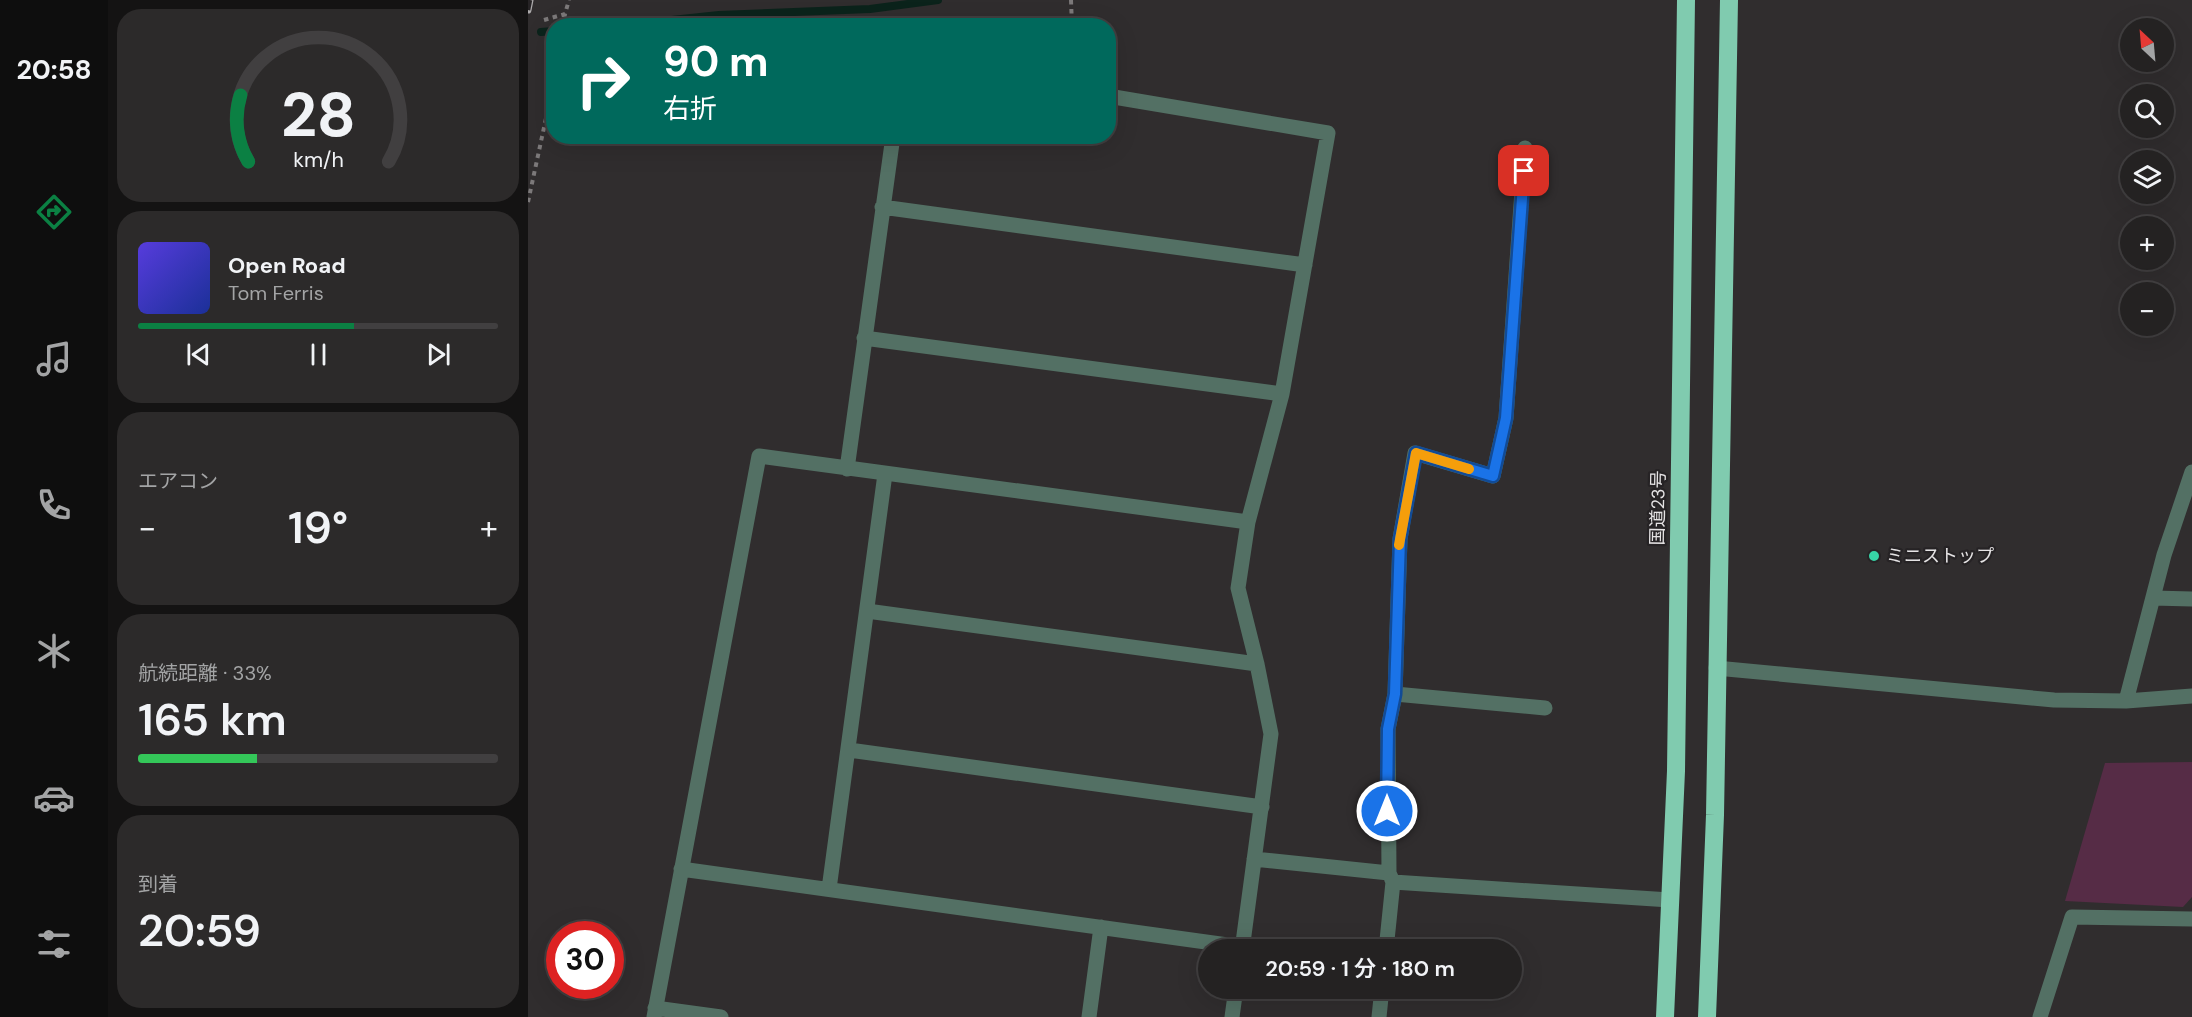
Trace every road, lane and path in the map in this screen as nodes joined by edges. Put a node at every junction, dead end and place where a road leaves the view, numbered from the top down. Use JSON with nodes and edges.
{"nodes":[{"id":1,"x":568,"y":0,"type":"edge"},
{"id":2,"x":1686,"y":0,"type":"edge"},
{"id":3,"x":1729,"y":0,"type":"edge"},
{"id":4,"x":1071,"y":1,"type":"edge"},
{"id":5,"x":565,"y":14,"type":"junction"},
{"id":6,"x":551,"y":18,"type":"edge"},
{"id":7,"x":564,"y":18,"type":"edge"},
{"id":8,"x":1072,"y":18,"type":"edge"},
{"id":9,"x":1116,"y":97,"type":"edge"},
{"id":10,"x":546,"y":118,"type":"edge"},
{"id":11,"x":892,"y":144,"type":"edge"},
{"id":12,"x":1526,"y":148,"type":"dead end"},
{"id":13,"x":528,"y":202,"type":"edge"},
{"id":14,"x":882,"y":207,"type":"junction"},
{"id":15,"x":1305,"y":265,"type":"junction"},
{"id":16,"x":864,"y":339,"type":"junction"},
{"id":17,"x":1282,"y":394,"type":"junction"},
{"id":18,"x":847,"y":469,"type":"junction"},
{"id":19,"x":2192,"y":471,"type":"edge"},
{"id":20,"x":885,"y":474,"type":"junction"},
{"id":21,"x":1248,"y":522,"type":"junction"},
{"id":22,"x":2153,"y":598,"type":"junction"},
{"id":23,"x":2192,"y":599,"type":"edge"},
{"id":24,"x":867,"y":611,"type":"junction"},
{"id":25,"x":1257,"y":664,"type":"junction"},
{"id":26,"x":1716,"y":668,"type":"junction"},
{"id":27,"x":1395,"y":694,"type":"junction"},
{"id":28,"x":2192,"y":696,"type":"edge"},
{"id":29,"x":2126,"y":701,"type":"junction"},
{"id":30,"x":1545,"y":708,"type":"dead end"},
{"id":31,"x":849,"y":750,"type":"junction"},
{"id":32,"x":1262,"y":807,"type":"junction"},
{"id":33,"x":1254,"y":859,"type":"junction"},
{"id":34,"x":681,"y":869,"type":"junction"},
{"id":35,"x":1391,"y":878,"type":"junction"},
{"id":36,"x":829,"y":888,"type":"junction"},
{"id":37,"x":1670,"y":900,"type":"junction"},
{"id":38,"x":2192,"y":919,"type":"edge"},
{"id":39,"x":1101,"y":927,"type":"junction"},
{"id":40,"x":1243,"y":939,"type":"edge"},
{"id":41,"x":1387,"y":939,"type":"edge"},
{"id":42,"x":1198,"y":941,"type":"edge"},
{"id":43,"x":1234,"y":999,"type":"edge"},
{"id":44,"x":1381,"y":999,"type":"edge"},
{"id":45,"x":654,"y":1013,"type":"edge"},
{"id":46,"x":720,"y":1017,"type":"edge"},
{"id":47,"x":1089,"y":1017,"type":"edge"},
{"id":48,"x":1232,"y":1017,"type":"edge"},
{"id":49,"x":1379,"y":1017,"type":"edge"},
{"id":50,"x":1665,"y":1017,"type":"edge"},
{"id":51,"x":1707,"y":1017,"type":"edge"},
{"id":52,"x":2040,"y":1017,"type":"edge"}],
"edges":[{"from":1,"to":5,"type":"path"},
{"from":2,"to":37,"type":"highway","name":"国道23号"},
{"from":3,"to":26,"type":"highway"},
{"from":4,"to":8,"type":"path"},
{"from":5,"to":6,"type":"path"},
{"from":5,"to":7,"type":"path"},
{"from":9,"to":15,"type":"street"},
{"from":10,"to":13,"type":"path"},
{"from":11,"to":14,"type":"street"},
{"from":12,"to":27,"type":"street"},
{"from":14,"to":15,"type":"street"},
{"from":14,"to":16,"type":"street"},
{"from":15,"to":17,"type":"street"},
{"from":16,"to":17,"type":"street"},
{"from":16,"to":18,"type":"street"},
{"from":17,"to":21,"type":"street"},
{"from":18,"to":20,"type":"street"},
{"from":18,"to":34,"type":"street"},
{"from":19,"to":22,"type":"street"},
{"from":20,"to":21,"type":"street"},
{"from":20,"to":24,"type":"street"},
{"from":21,"to":25,"type":"street"},
{"from":22,"to":23,"type":"street"},
{"from":22,"to":29,"type":"street"},
{"from":24,"to":25,"type":"street"},
{"from":24,"to":31,"type":"street"},
{"from":25,"to":32,"type":"street"},
{"from":26,"to":29,"type":"street"},
{"from":26,"to":51,"type":"highway"},
{"from":27,"to":30,"type":"street"},
{"from":27,"to":35,"type":"street"},
{"from":28,"to":29,"type":"street"},
{"from":31,"to":32,"type":"street"},
{"from":31,"to":36,"type":"street"},
{"from":32,"to":33,"type":"street"},
{"from":33,"to":35,"type":"street"},
{"from":33,"to":40,"type":"street"},
{"from":34,"to":36,"type":"street"},
{"from":34,"to":45,"type":"street"},
{"from":35,"to":37,"type":"street"},
{"from":35,"to":41,"type":"street"},
{"from":36,"to":39,"type":"street"},
{"from":37,"to":50,"type":"highway","name":"国道23号"},
{"from":38,"to":52,"type":"street"},
{"from":39,"to":42,"type":"street"},
{"from":39,"to":47,"type":"street"},
{"from":43,"to":48,"type":"street"},
{"from":44,"to":49,"type":"street"},
{"from":45,"to":46,"type":"street"}]}
